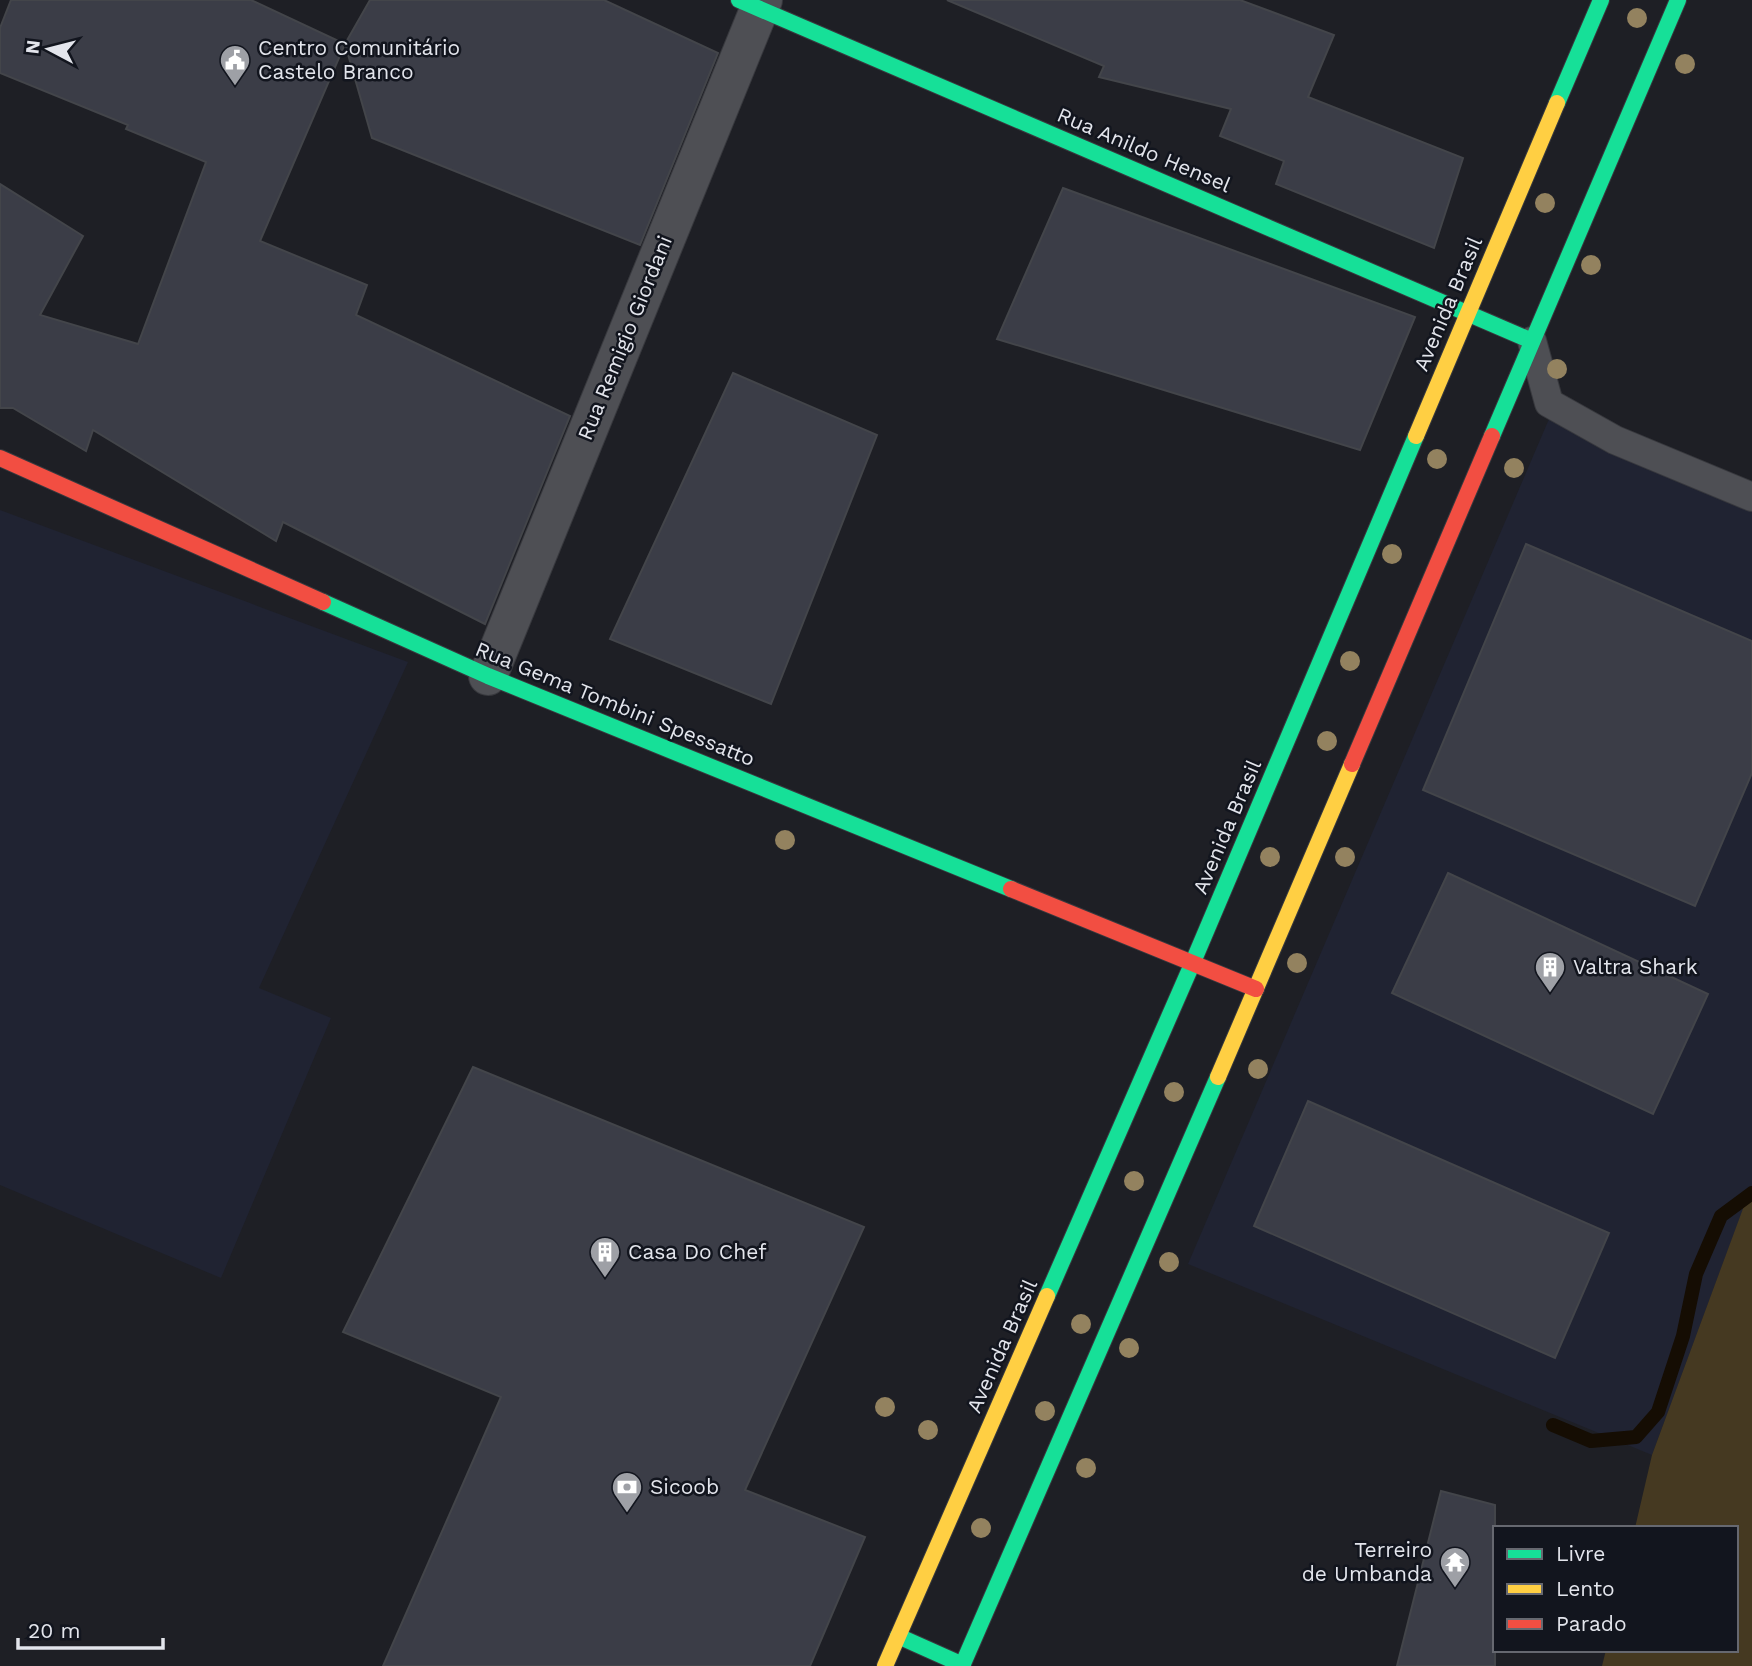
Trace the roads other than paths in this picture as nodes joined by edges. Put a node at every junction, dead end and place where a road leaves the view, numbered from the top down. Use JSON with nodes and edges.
{"nodes":[{"id":1,"x":1601,"y":0,"type":"edge"},
{"id":2,"x":1678,"y":0,"type":"edge"},
{"id":3,"x":754,"y":3,"type":"edge"},
{"id":4,"x":1467,"y":311,"type":"junction"},
{"id":5,"x":1532,"y":341,"type":"junction"},
{"id":6,"x":0,"y":458,"type":"edge"},
{"id":7,"x":1752,"y":497,"type":"edge"},
{"id":8,"x":488,"y":676,"type":"junction"},
{"id":9,"x":1193,"y":962,"type":"junction"},
{"id":10,"x":1256,"y":989,"type":"junction"},
{"id":11,"x":898,"y":1636,"type":"junction"},
{"id":12,"x":963,"y":1665,"type":"edge"},
{"id":13,"x":885,"y":1666,"type":"edge"}],
"edges":[{"from":1,"to":4,"type":"main road","name":"Avenida Brasil"},
{"from":2,"to":5,"type":"main road"},
{"from":3,"to":4,"type":"main road","name":"Rua Anildo Hensel"},
{"from":3,"to":8,"type":"street","name":"Rua Remigio Giordani"},
{"from":4,"to":5,"type":"main road","name":"Rua Anildo Hensel"},
{"from":4,"to":9,"type":"main road","name":"Avenida Brasil"},
{"from":5,"to":7,"type":"lane"},
{"from":5,"to":10,"type":"main road"},
{"from":6,"to":8,"type":"main road","name":"Rua Gema Tombini Spessatto"},
{"from":8,"to":9,"type":"main road","name":"Rua Gema Tombini Spessatto"},
{"from":9,"to":10,"type":"main road","name":"Rua Gema Tombini Spessatto"},
{"from":9,"to":11,"type":"main road","name":"Avenida Brasil"},
{"from":10,"to":12,"type":"main road"},
{"from":11,"to":12,"type":"main road"},
{"from":11,"to":13,"type":"main road","name":"Avenida Brasil"}]}
